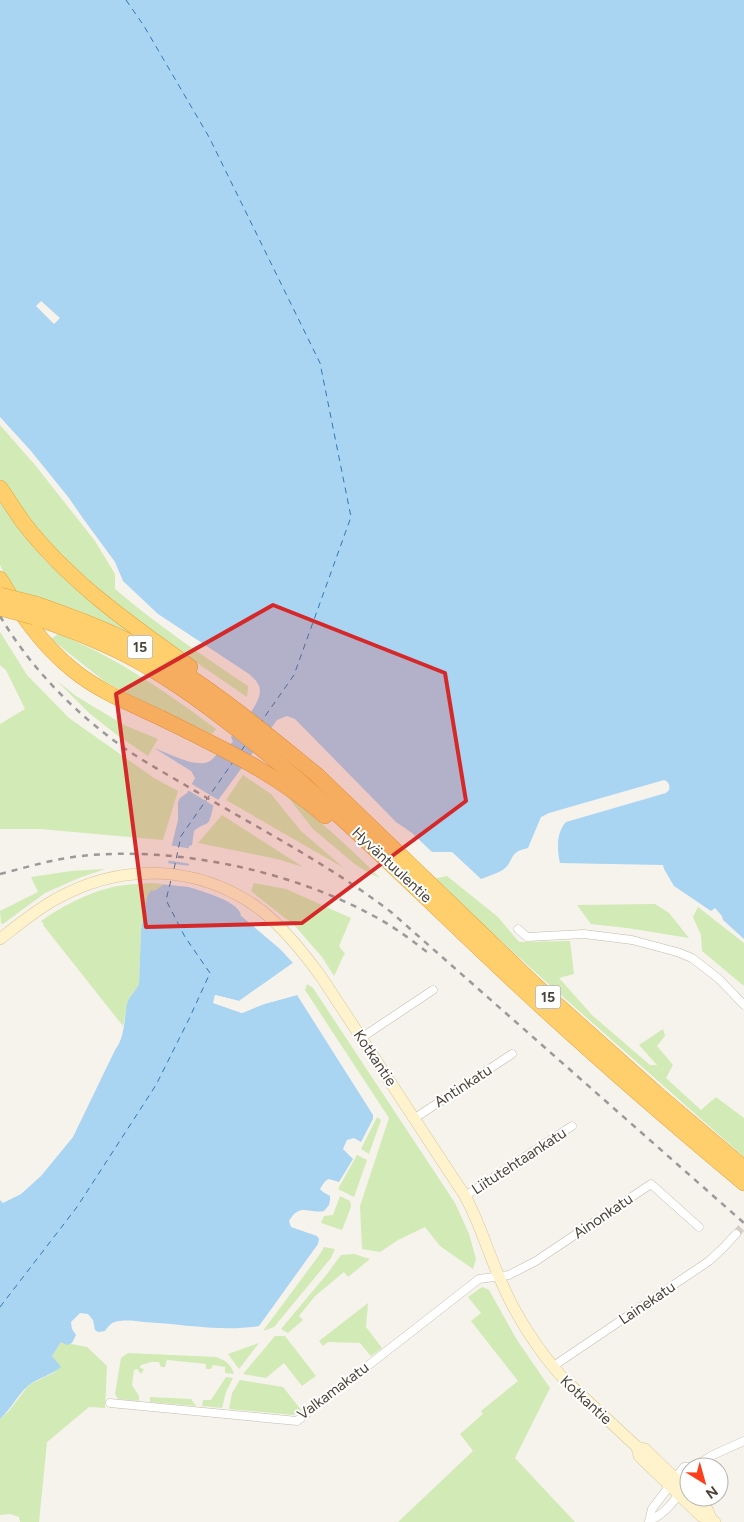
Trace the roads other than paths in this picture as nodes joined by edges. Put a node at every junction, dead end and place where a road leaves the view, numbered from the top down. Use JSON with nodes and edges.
{"nodes":[{"id":1,"x":0,"y":488,"type":"edge"},
{"id":2,"x":0,"y":579,"type":"edge"},
{"id":3,"x":0,"y":595,"type":"edge"},
{"id":4,"x":0,"y":608,"type":"edge"},
{"id":5,"x":35,"y":610,"type":"junction"},
{"id":6,"x":230,"y":715,"type":"junction"},
{"id":7,"x":274,"y":749,"type":"junction"},
{"id":8,"x":385,"y":859,"type":"junction"},
{"id":9,"x":518,"y":929,"type":"dead end"},
{"id":10,"x":0,"y":939,"type":"edge"},
{"id":11,"x":433,"y":990,"type":"dead end"},
{"id":12,"x":744,"y":1005,"type":"edge"},
{"id":13,"x":361,"y":1038,"type":"junction"},
{"id":14,"x":512,"y":1054,"type":"dead end"},
{"id":15,"x":415,"y":1118,"type":"junction"},
{"id":16,"x":572,"y":1126,"type":"dead end"},
{"id":17,"x":744,"y":1168,"type":"edge"},
{"id":18,"x":744,"y":1183,"type":"edge"},
{"id":19,"x":465,"y":1196,"type":"junction"},
{"id":20,"x":699,"y":1227,"type":"dead end"},
{"id":21,"x":736,"y":1234,"type":"tunnel mouth"},
{"id":22,"x":498,"y":1276,"type":"junction"},
{"id":23,"x":552,"y":1367,"type":"junction"},
{"id":24,"x":110,"y":1403,"type":"dead end"},
{"id":25,"x":744,"y":1440,"type":"edge"},
{"id":26,"x":710,"y":1457,"type":"edge"},
{"id":27,"x":679,"y":1474,"type":"edge"},
{"id":28,"x":673,"y":1482,"type":"junction"},
{"id":29,"x":679,"y":1485,"type":"edge"},
{"id":30,"x":679,"y":1495,"type":"edge"},
{"id":31,"x":696,"y":1507,"type":"edge"},
{"id":32,"x":705,"y":1507,"type":"edge"},
{"id":33,"x":713,"y":1520,"type":"edge"},
{"id":34,"x":650,"y":1521,"type":"edge"}],
"edges":[{"from":1,"to":6,"type":"highway"},
{"from":2,"to":8,"type":"highway"},
{"from":3,"to":5,"type":"highway","name":"Hyväntuulentie","number":"15","bridge":true},
{"from":4,"to":5,"type":"highway","name":"Hyväntuulentie","number":"15","bridge":true},
{"from":5,"to":6,"type":"highway","name":"Hyväntuulentie","number":"15"},
{"from":6,"to":7,"type":"highway","name":"Hyväntuulentie","number":"15"},
{"from":7,"to":8,"type":"highway","name":"Hyväntuulentie","number":"15"},
{"from":7,"to":17,"type":"highway","name":"Hyväntuulentie","number":"15"},
{"from":8,"to":18,"type":"highway","name":"Hyväntuulentie","number":"15"},
{"from":9,"to":12,"type":"street"},
{"from":10,"to":13,"type":"street","name":"Kotkantie"},
{"from":11,"to":13,"type":"street"},
{"from":13,"to":15,"type":"street","name":"Kotkantie"},
{"from":14,"to":15,"type":"street","name":"Antinkatu"},
{"from":15,"to":19,"type":"street","name":"Kotkantie"},
{"from":16,"to":19,"type":"street","name":"Liitutehtaankatu"},
{"from":19,"to":22,"type":"street","name":"Kotkantie"},
{"from":20,"to":22,"type":"street","name":"Ainonkatu"},
{"from":21,"to":23,"type":"street","name":"Lainekatu"},
{"from":22,"to":23,"type":"street","name":"Kotkantie"},
{"from":22,"to":24,"type":"street","name":"Valkamakatu"},
{"from":23,"to":28,"type":"street","name":"Kotkantie"},
{"from":25,"to":26,"type":"street"},
{"from":27,"to":28,"type":"street"},
{"from":28,"to":29,"type":"street","name":"Kotkantie"},
{"from":28,"to":34,"type":"street"},
{"from":30,"to":34,"type":"street"},
{"from":31,"to":33,"type":"street","name":"Kotkantie"},
{"from":32,"to":33,"type":"street","name":"Kotkantie"}]}
